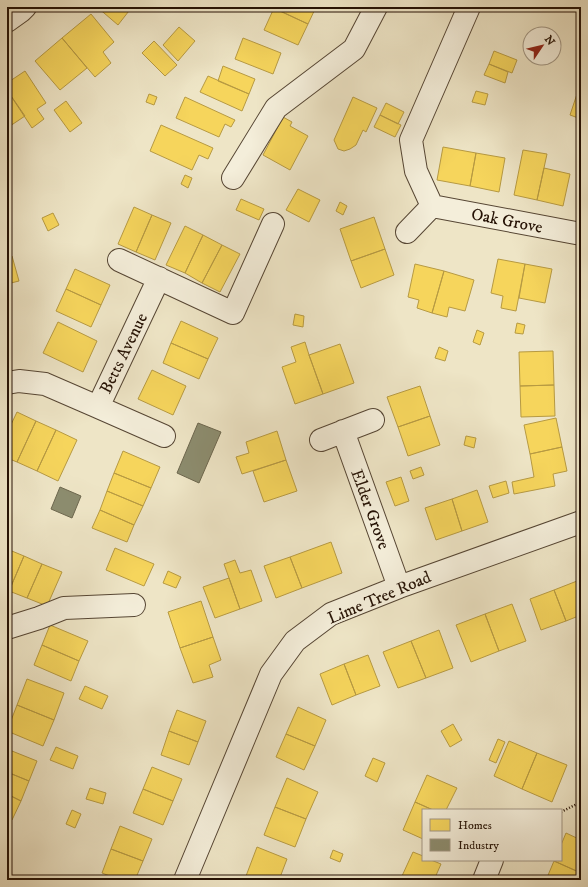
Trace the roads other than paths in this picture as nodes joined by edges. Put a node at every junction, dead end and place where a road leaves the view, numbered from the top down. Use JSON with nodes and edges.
{"nodes":[{"id":1,"x":25,"y":7,"type":"edge"},
{"id":2,"x":376,"y":7,"type":"edge"},
{"id":3,"x":469,"y":7,"type":"edge"},
{"id":4,"x":7,"y":22,"type":"edge"},
{"id":5,"x":233,"y":178,"type":"dead end"},
{"id":6,"x":432,"y":206,"type":"junction"},
{"id":7,"x":273,"y":224,"type":"dead end"},
{"id":8,"x":407,"y":232,"type":"dead end"},
{"id":9,"x":581,"y":234,"type":"edge"},
{"id":10,"x":119,"y":260,"type":"dead end"},
{"id":11,"x":159,"y":278,"type":"junction"},
{"id":12,"x":7,"y":383,"type":"edge"},
{"id":13,"x":98,"y":407,"type":"junction"},
{"id":14,"x":373,"y":420,"type":"dead end"},
{"id":15,"x":343,"y":432,"type":"junction"},
{"id":16,"x":164,"y":436,"type":"dead end"},
{"id":17,"x":321,"y":440,"type":"dead end"},
{"id":18,"x":581,"y":522,"type":"edge"},
{"id":19,"x":399,"y":587,"type":"junction"},
{"id":20,"x":134,"y":605,"type":"dead end"},
{"id":21,"x":7,"y":628,"type":"edge"},
{"id":22,"x":492,"y":861,"type":"edge"},
{"id":23,"x":185,"y":880,"type":"edge"},
{"id":24,"x":484,"y":880,"type":"edge"}],
"edges":[{"from":1,"to":4,"type":"street"},
{"from":2,"to":5,"type":"street"},
{"from":3,"to":6,"type":"street"},
{"from":6,"to":8,"type":"street"},
{"from":6,"to":9,"type":"street","name":"Oak Grove"},
{"from":7,"to":11,"type":"street"},
{"from":10,"to":11,"type":"street"},
{"from":11,"to":13,"type":"street","name":"Betts Avenue"},
{"from":12,"to":13,"type":"street","name":"Betts Avenue"},
{"from":13,"to":16,"type":"street"},
{"from":14,"to":15,"type":"street"},
{"from":15,"to":17,"type":"street"},
{"from":15,"to":19,"type":"street","name":"Elder Grove"},
{"from":18,"to":19,"type":"street","name":"Lime Tree Road"},
{"from":19,"to":23,"type":"street","name":"Lime Tree Road"},
{"from":20,"to":21,"type":"street"},
{"from":22,"to":24,"type":"street"}]}
